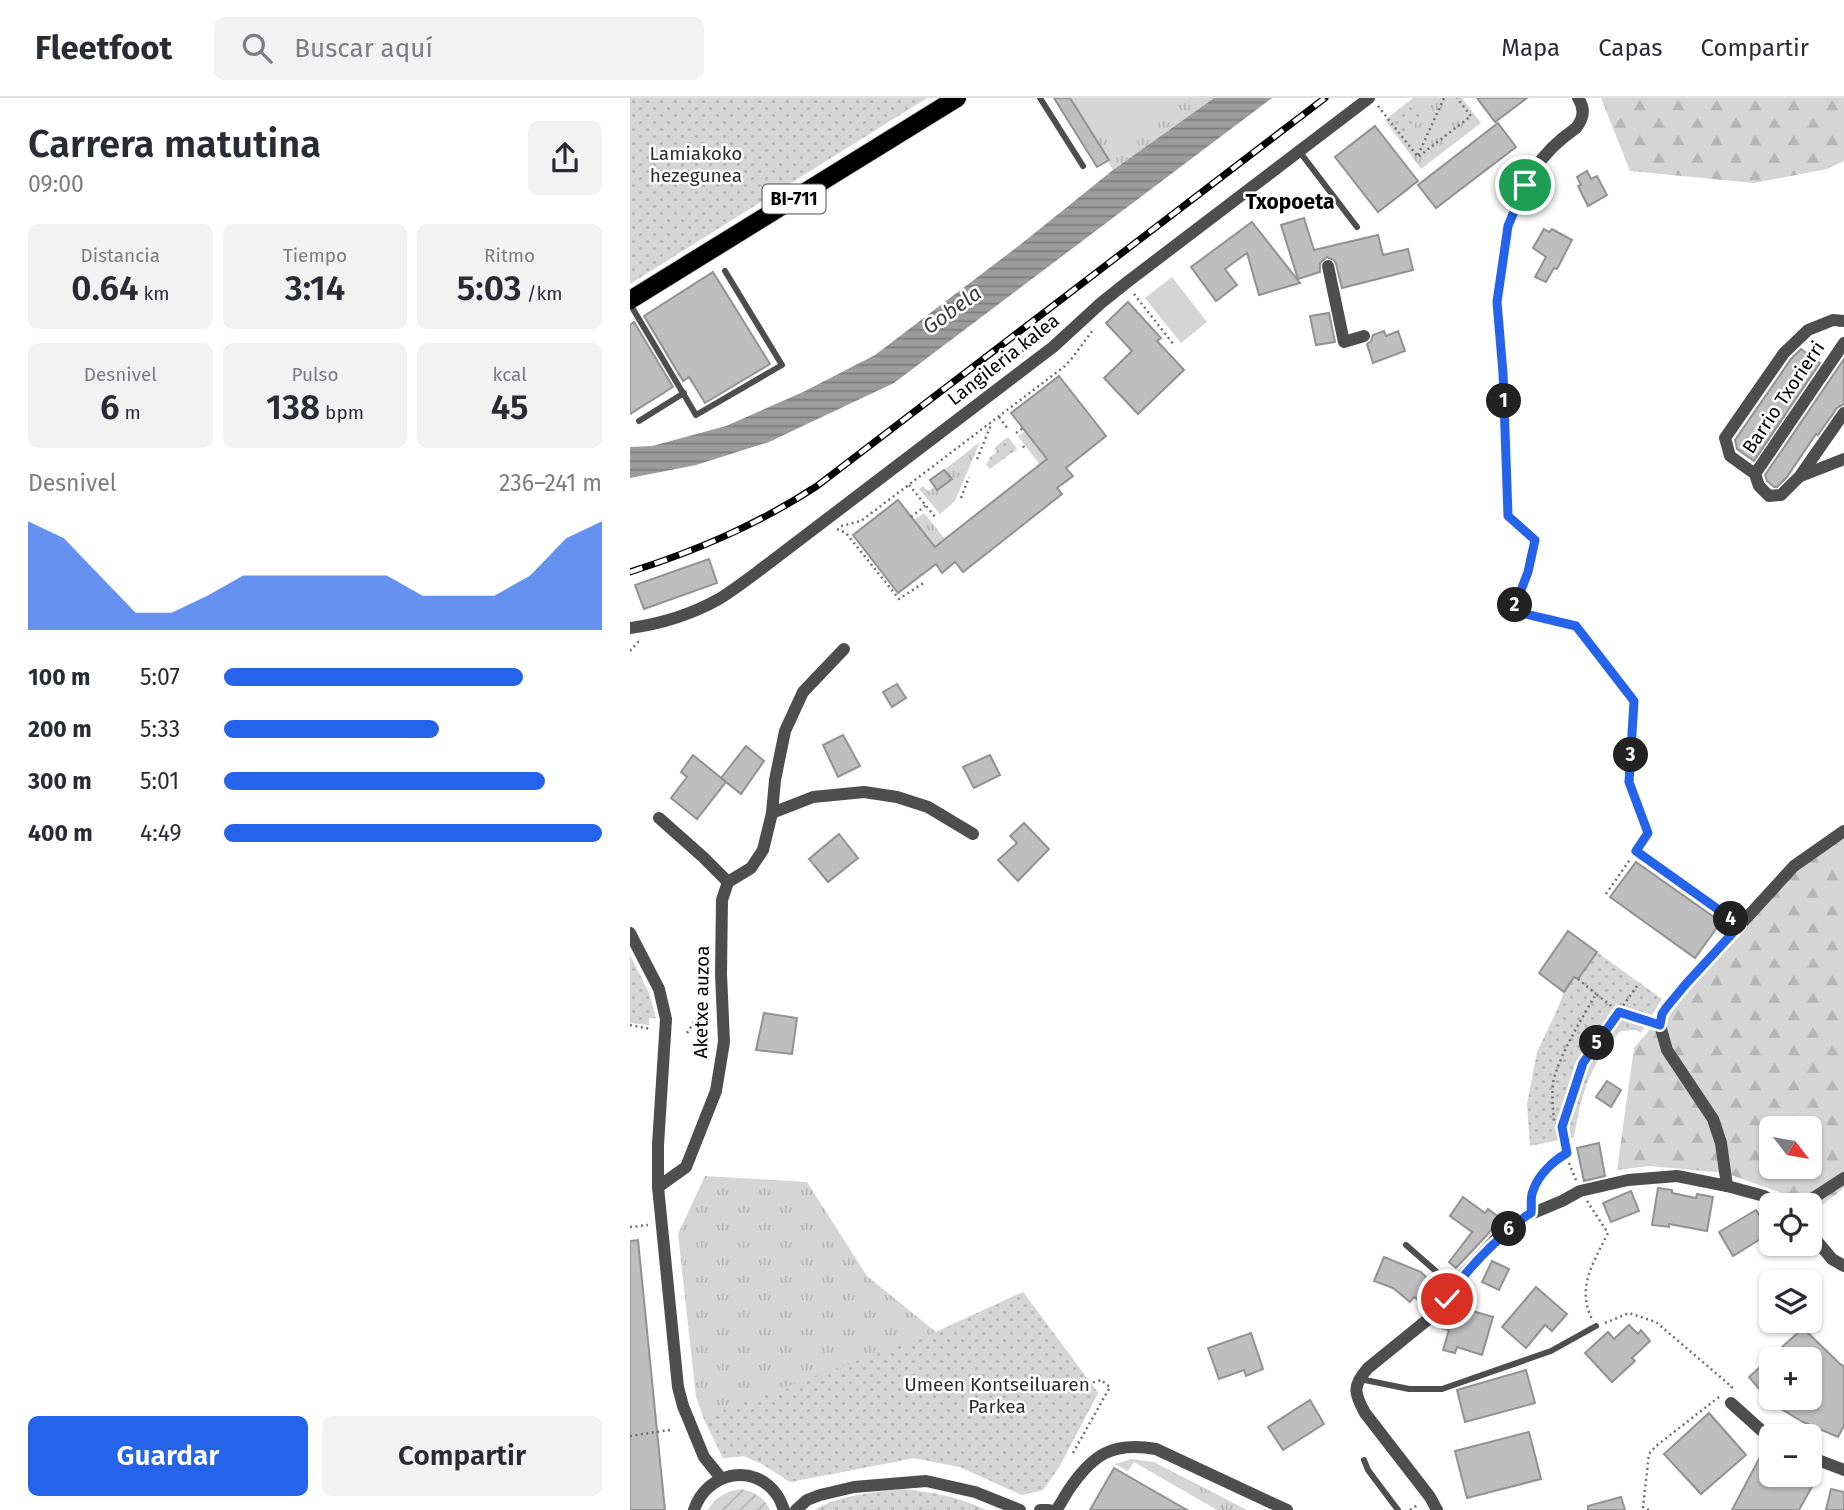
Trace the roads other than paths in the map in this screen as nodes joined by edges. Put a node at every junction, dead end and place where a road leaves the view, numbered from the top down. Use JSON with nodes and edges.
{"nodes":[{"id":1,"x":957,"y":98,"type":"edge"},
{"id":2,"x":1040,"y":98,"type":"edge"},
{"id":3,"x":1371,"y":98,"type":"edge"},
{"id":4,"x":1578,"y":98,"type":"edge"},
{"id":5,"x":1299,"y":151,"type":"junction"},
{"id":6,"x":1083,"y":166,"type":"dead end"},
{"id":7,"x":1508,"y":226,"type":"road end"},
{"id":8,"x":1357,"y":227,"type":"dead end"},
{"id":9,"x":1328,"y":266,"type":"dead end"},
{"id":10,"x":725,"y":271,"type":"dead end"},
{"id":11,"x":630,"y":302,"type":"edge"},
{"id":12,"x":1844,"y":321,"type":"edge"},
{"id":13,"x":1364,"y":335,"type":"dead end"},
{"id":14,"x":1844,"y":343,"type":"edge"},
{"id":15,"x":684,"y":394,"type":"junction"},
{"id":16,"x":1844,"y":413,"type":"edge"},
{"id":17,"x":639,"y":421,"type":"dead end"},
{"id":18,"x":1844,"y":459,"type":"edge"},
{"id":19,"x":1755,"y":474,"type":"junction"},
{"id":20,"x":1800,"y":476,"type":"junction"},
{"id":21,"x":647,"y":626,"type":"junction"},
{"id":22,"x":630,"y":628,"type":"edge"},
{"id":23,"x":634,"y":640,"type":"edge"},
{"id":24,"x":844,"y":649,"type":"dead end"},
{"id":25,"x":772,"y":813,"type":"junction"},
{"id":26,"x":659,"y":818,"type":"dead end"},
{"id":27,"x":1844,"y":831,"type":"edge"},
{"id":28,"x":973,"y":834,"type":"dead end"},
{"id":29,"x":1636,"y":851,"type":"road end"},
{"id":30,"x":728,"y":882,"type":"junction"},
{"id":31,"x":1740,"y":925,"type":"junction"},
{"id":32,"x":630,"y":933,"type":"edge"},
{"id":33,"x":1844,"y":1178,"type":"edge"},
{"id":34,"x":1727,"y":1186,"type":"junction"},
{"id":35,"x":657,"y":1187,"type":"junction"},
{"id":36,"x":1821,"y":1193,"type":"edge"},
{"id":37,"x":1759,"y":1195,"type":"edge"},
{"id":38,"x":1406,"y":1245,"type":"dead end"},
{"id":39,"x":1822,"y":1247,"type":"edge"},
{"id":40,"x":1844,"y":1266,"type":"edge"},
{"id":41,"x":1454,"y":1287,"type":"junction"},
{"id":42,"x":1596,"y":1326,"type":"road end"},
{"id":43,"x":1358,"y":1378,"type":"junction"},
{"id":44,"x":1731,"y":1403,"type":"dead end"},
{"id":45,"x":1759,"y":1428,"type":"edge"},
{"id":46,"x":704,"y":1457,"type":"junction"},
{"id":47,"x":1364,"y":1460,"type":"dead end"},
{"id":48,"x":1822,"y":1462,"type":"edge"},
{"id":49,"x":1844,"y":1470,"type":"edge"},
{"id":50,"x":721,"y":1478,"type":"junction"},
{"id":51,"x":708,"y":1487,"type":"junction"},
{"id":52,"x":777,"y":1495,"type":"junction"},
{"id":53,"x":807,"y":1500,"type":"junction"},
{"id":54,"x":694,"y":1510,"type":"edge"},
{"id":55,"x":784,"y":1510,"type":"edge"},
{"id":56,"x":796,"y":1510,"type":"edge"},
{"id":57,"x":1020,"y":1510,"type":"edge"},
{"id":58,"x":1041,"y":1510,"type":"edge"},
{"id":59,"x":1049,"y":1510,"type":"edge"},
{"id":60,"x":1056,"y":1510,"type":"edge"},
{"id":61,"x":1287,"y":1510,"type":"edge"},
{"id":62,"x":1398,"y":1510,"type":"edge"},
{"id":63,"x":1437,"y":1510,"type":"edge"}],
"edges":[{"from":1,"to":11,"type":"main road","number":"BI-711"},
{"from":2,"to":6,"type":"lane"},
{"from":3,"to":5,"type":"street","name":"Langileria kalea"},
{"from":4,"to":7,"type":"street"},
{"from":5,"to":8,"type":"lane"},
{"from":5,"to":21,"type":"street","name":"Langileria kalea"},
{"from":9,"to":13,"type":"street"},
{"from":10,"to":15,"type":"lane"},
{"from":11,"to":15,"type":"lane"},
{"from":12,"to":19,"type":"street","name":"Barrio Txorierri"},
{"from":14,"to":19,"type":"street","name":"Barrio Txorierri"},
{"from":15,"to":17,"type":"lane"},
{"from":16,"to":20,"type":"street","name":"Barrio Txorierri"},
{"from":18,"to":20,"type":"street","name":"Barrio Txorierri"},
{"from":19,"to":20,"type":"street","name":"Barrio Txorierri"},
{"from":21,"to":22,"type":"street","name":"Langileria kalea"},
{"from":21,"to":23,"type":"street","name":"Langileria kalea"},
{"from":24,"to":25,"type":"street"},
{"from":25,"to":28,"type":"street"},
{"from":25,"to":30,"type":"street"},
{"from":26,"to":30,"type":"street"},
{"from":27,"to":31,"type":"street"},
{"from":29,"to":31,"type":"lane"},
{"from":30,"to":35,"type":"street","name":"Aketxe auzoa"},
{"from":31,"to":34,"type":"street"},
{"from":32,"to":35,"type":"street"},
{"from":33,"to":36,"type":"street"},
{"from":34,"to":37,"type":"street"},
{"from":34,"to":41,"type":"street"},
{"from":35,"to":46,"type":"street"},
{"from":38,"to":41,"type":"lane"},
{"from":39,"to":40,"type":"street"},
{"from":41,"to":43,"type":"street"},
{"from":42,"to":43,"type":"lane"},
{"from":43,"to":63,"type":"street"},
{"from":44,"to":45,"type":"street"},
{"from":46,"to":50,"type":"street"},
{"from":46,"to":51,"type":"street"},
{"from":47,"to":62,"type":"lane"},
{"from":48,"to":49,"type":"street"},
{"from":50,"to":51,"type":"street"},
{"from":50,"to":52,"type":"street"},
{"from":51,"to":54,"type":"street"},
{"from":52,"to":53,"type":"street"},
{"from":52,"to":55,"type":"street"},
{"from":53,"to":56,"type":"street"},
{"from":53,"to":57,"type":"street"},
{"from":58,"to":59,"type":"street"},
{"from":60,"to":61,"type":"street"}]}
